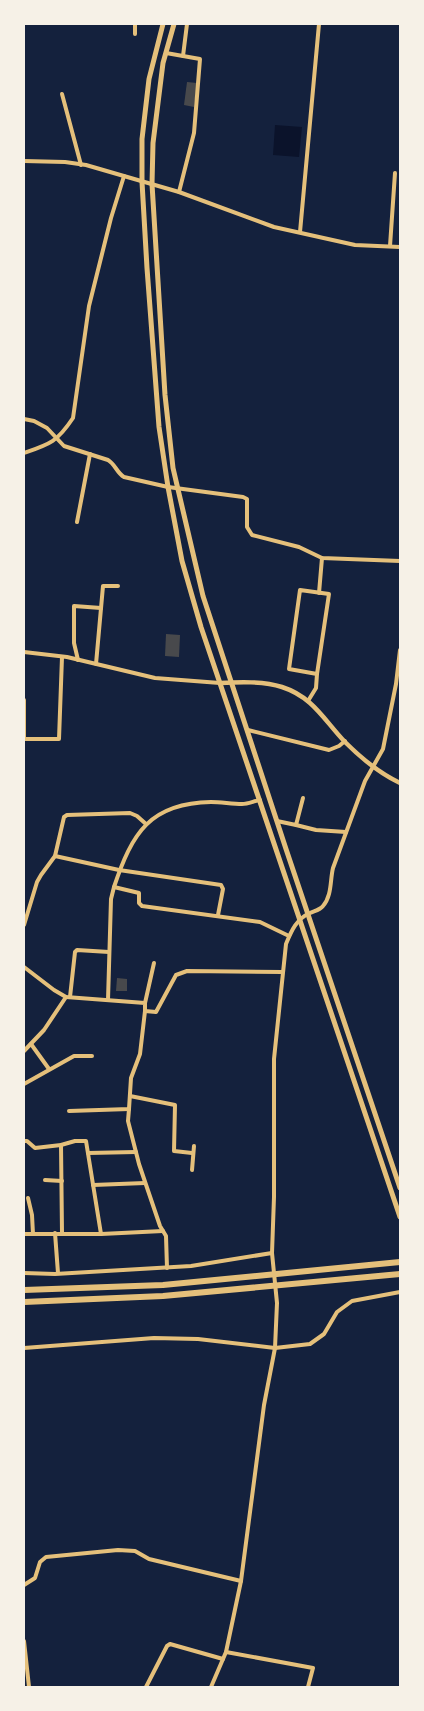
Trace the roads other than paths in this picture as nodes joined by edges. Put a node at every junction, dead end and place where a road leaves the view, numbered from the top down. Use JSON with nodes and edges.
{"nodes":[{"id":1,"x":135,"y":24,"type":"edge"},
{"id":2,"x":163,"y":24,"type":"edge"},
{"id":3,"x":174,"y":24,"type":"edge"},
{"id":4,"x":187,"y":24,"type":"edge"},
{"id":5,"x":319,"y":24,"type":"edge"},
{"id":6,"x":135,"y":34,"type":"dead end"},
{"id":7,"x":166,"y":52,"type":"junction"},
{"id":8,"x":183,"y":56,"type":"junction"},
{"id":9,"x":62,"y":94,"type":"dead end"},
{"id":10,"x":24,"y":161,"type":"edge"},
{"id":11,"x":81,"y":165,"type":"junction"},
{"id":12,"x":395,"y":174,"type":"dead end"},
{"id":13,"x":124,"y":176,"type":"junction"},
{"id":14,"x":142,"y":182,"type":"junction"},
{"id":15,"x":152,"y":184,"type":"junction"},
{"id":16,"x":179,"y":192,"type":"junction"},
{"id":17,"x":300,"y":232,"type":"junction"},
{"id":18,"x":390,"y":246,"type":"junction"},
{"id":19,"x":400,"y":247,"type":"edge"},
{"id":20,"x":24,"y":419,"type":"edge"},
{"id":21,"x":57,"y":439,"type":"junction"},
{"id":22,"x":24,"y":453,"type":"edge"},
{"id":23,"x":90,"y":454,"type":"junction"},
{"id":24,"x":168,"y":486,"type":"junction"},
{"id":25,"x":176,"y":488,"type":"junction"},
{"id":26,"x":77,"y":522,"type":"dead end"},
{"id":27,"x":322,"y":558,"type":"junction"},
{"id":28,"x":400,"y":561,"type":"edge"},
{"id":29,"x":118,"y":586,"type":"dead end"},
{"id":30,"x":319,"y":593,"type":"junction"},
{"id":31,"x":101,"y":608,"type":"junction"},
{"id":32,"x":400,"y":650,"type":"edge"},
{"id":33,"x":24,"y":652,"type":"edge"},
{"id":34,"x":62,"y":657,"type":"junction"},
{"id":35,"x":78,"y":660,"type":"junction"},
{"id":36,"x":96,"y":664,"type":"junction"},
{"id":37,"x":317,"y":674,"type":"junction"},
{"id":38,"x":232,"y":682,"type":"junction"},
{"id":39,"x":220,"y":683,"type":"junction"},
{"id":40,"x":24,"y":700,"type":"edge"},
{"id":41,"x":308,"y":701,"type":"junction"},
{"id":42,"x":248,"y":730,"type":"junction"},
{"id":43,"x":24,"y":739,"type":"edge"},
{"id":44,"x":345,"y":742,"type":"junction"},
{"id":45,"x":373,"y":767,"type":"junction"},
{"id":46,"x":400,"y":783,"type":"edge"},
{"id":47,"x":303,"y":798,"type":"dead end"},
{"id":48,"x":260,"y":800,"type":"junction"},
{"id":49,"x":278,"y":821,"type":"junction"},
{"id":50,"x":146,"y":824,"type":"junction"},
{"id":51,"x":296,"y":825,"type":"junction"},
{"id":52,"x":346,"y":832,"type":"junction"},
{"id":53,"x":55,"y":856,"type":"junction"},
{"id":54,"x":119,"y":870,"type":"junction"},
{"id":55,"x":114,"y":887,"type":"junction"},
{"id":56,"x":308,"y":914,"type":"junction"},
{"id":57,"x":218,"y":915,"type":"junction"},
{"id":58,"x":300,"y":919,"type":"junction"},
{"id":59,"x":24,"y":925,"type":"edge"},
{"id":60,"x":289,"y":936,"type":"junction"},
{"id":61,"x":109,"y":952,"type":"junction"},
{"id":62,"x":154,"y":963,"type":"dead end"},
{"id":63,"x":24,"y":967,"type":"edge"},
{"id":64,"x":282,"y":972,"type":"junction"},
{"id":65,"x":68,"y":997,"type":"junction"},
{"id":66,"x":108,"y":1000,"type":"junction"},
{"id":67,"x":144,"y":1004,"type":"junction"},
{"id":68,"x":145,"y":1011,"type":"junction"},
{"id":69,"x":31,"y":1044,"type":"junction"},
{"id":70,"x":24,"y":1052,"type":"edge"},
{"id":71,"x":92,"y":1056,"type":"dead end"},
{"id":72,"x":49,"y":1069,"type":"junction"},
{"id":73,"x":24,"y":1084,"type":"edge"},
{"id":74,"x":130,"y":1096,"type":"junction"},
{"id":75,"x":129,"y":1109,"type":"junction"},
{"id":76,"x":68,"y":1110,"type":"dead end"},
{"id":77,"x":24,"y":1141,"type":"edge"},
{"id":78,"x":61,"y":1145,"type":"junction"},
{"id":79,"x":194,"y":1146,"type":"dead end"},
{"id":80,"x":136,"y":1152,"type":"junction"},
{"id":81,"x":88,"y":1153,"type":"junction"},
{"id":82,"x":192,"y":1153,"type":"junction"},
{"id":83,"x":192,"y":1170,"type":"dead end"},
{"id":84,"x":45,"y":1180,"type":"dead end"},
{"id":85,"x":62,"y":1181,"type":"junction"},
{"id":86,"x":145,"y":1183,"type":"junction"},
{"id":87,"x":93,"y":1184,"type":"junction"},
{"id":88,"x":400,"y":1188,"type":"edge"},
{"id":89,"x":28,"y":1198,"type":"dead end"},
{"id":90,"x":400,"y":1217,"type":"edge"},
{"id":91,"x":163,"y":1231,"type":"junction"},
{"id":92,"x":55,"y":1233,"type":"junction"},
{"id":93,"x":62,"y":1233,"type":"junction"},
{"id":94,"x":24,"y":1234,"type":"edge"},
{"id":95,"x":33,"y":1234,"type":"junction"},
{"id":96,"x":101,"y":1234,"type":"junction"},
{"id":97,"x":272,"y":1255,"type":"junction"},
{"id":98,"x":400,"y":1262,"type":"edge"},
{"id":99,"x":167,"y":1268,"type":"junction"},
{"id":100,"x":24,"y":1273,"type":"edge"},
{"id":101,"x":58,"y":1273,"type":"junction"},
{"id":102,"x":400,"y":1274,"type":"edge"},
{"id":103,"x":24,"y":1290,"type":"edge"},
{"id":104,"x":400,"y":1292,"type":"edge"},
{"id":105,"x":24,"y":1302,"type":"edge"},
{"id":106,"x":24,"y":1348,"type":"edge"},
{"id":107,"x":275,"y":1348,"type":"junction"},
{"id":108,"x":240,"y":1580,"type":"junction"},
{"id":109,"x":24,"y":1585,"type":"edge"},
{"id":110,"x":24,"y":1641,"type":"edge"},
{"id":111,"x":226,"y":1652,"type":"junction"},
{"id":112,"x":223,"y":1659,"type":"junction"},
{"id":113,"x":29,"y":1687,"type":"edge"},
{"id":114,"x":146,"y":1687,"type":"edge"},
{"id":115,"x":211,"y":1687,"type":"edge"},
{"id":116,"x":308,"y":1687,"type":"edge"}],
"edges":[{"from":1,"to":6,"type":"street"},
{"from":2,"to":14,"type":"main road"},
{"from":3,"to":7,"type":"main road"},
{"from":4,"to":8,"type":"street"},
{"from":5,"to":17,"type":"street"},
{"from":7,"to":8,"type":"street"},
{"from":7,"to":15,"type":"main road"},
{"from":8,"to":16,"type":"street"},
{"from":9,"to":11,"type":"street"},
{"from":10,"to":11,"type":"street"},
{"from":11,"to":13,"type":"street"},
{"from":12,"to":18,"type":"street"},
{"from":13,"to":14,"type":"street"},
{"from":13,"to":21,"type":"street"},
{"from":14,"to":15,"type":"street"},
{"from":14,"to":24,"type":"main road"},
{"from":15,"to":16,"type":"street"},
{"from":15,"to":25,"type":"main road"},
{"from":16,"to":17,"type":"street"},
{"from":17,"to":18,"type":"street"},
{"from":18,"to":19,"type":"street"},
{"from":20,"to":21,"type":"street"},
{"from":21,"to":22,"type":"street"},
{"from":21,"to":23,"type":"street"},
{"from":23,"to":24,"type":"street"},
{"from":23,"to":26,"type":"street"},
{"from":24,"to":25,"type":"street"},
{"from":24,"to":39,"type":"main road"},
{"from":25,"to":27,"type":"street"},
{"from":25,"to":38,"type":"main road"},
{"from":27,"to":28,"type":"street"},
{"from":27,"to":30,"type":"street"},
{"from":29,"to":31,"type":"street"},
{"from":30,"to":37,"type":"street"},
{"from":30,"to":37,"type":"street"},
{"from":31,"to":35,"type":"street"},
{"from":31,"to":36,"type":"street"},
{"from":32,"to":45,"type":"street"},
{"from":33,"to":34,"type":"street"},
{"from":34,"to":35,"type":"street"},
{"from":34,"to":43,"type":"street"},
{"from":35,"to":36,"type":"street"},
{"from":36,"to":39,"type":"street"},
{"from":37,"to":41,"type":"street"},
{"from":38,"to":39,"type":"street"},
{"from":38,"to":41,"type":"street"},
{"from":38,"to":42,"type":"main road"},
{"from":39,"to":48,"type":"main road"},
{"from":40,"to":43,"type":"street"},
{"from":41,"to":44,"type":"street"},
{"from":42,"to":44,"type":"street"},
{"from":42,"to":49,"type":"main road"},
{"from":44,"to":45,"type":"street"},
{"from":45,"to":46,"type":"street"},
{"from":45,"to":52,"type":"street"},
{"from":47,"to":51,"type":"street"},
{"from":48,"to":50,"type":"street"},
{"from":48,"to":58,"type":"main road"},
{"from":49,"to":51,"type":"street"},
{"from":49,"to":56,"type":"main road"},
{"from":50,"to":53,"type":"street"},
{"from":50,"to":54,"type":"street"},
{"from":51,"to":52,"type":"street"},
{"from":52,"to":56,"type":"street"},
{"from":53,"to":54,"type":"street"},
{"from":53,"to":59,"type":"street"},
{"from":54,"to":55,"type":"street"},
{"from":54,"to":57,"type":"street"},
{"from":55,"to":57,"type":"street"},
{"from":55,"to":61,"type":"street"},
{"from":56,"to":58,"type":"street"},
{"from":56,"to":88,"type":"main road"},
{"from":57,"to":60,"type":"street"},
{"from":58,"to":60,"type":"street"},
{"from":58,"to":90,"type":"main road"},
{"from":60,"to":64,"type":"street"},
{"from":61,"to":65,"type":"street"},
{"from":61,"to":66,"type":"street"},
{"from":62,"to":67,"type":"street"},
{"from":63,"to":65,"type":"street"},
{"from":64,"to":68,"type":"street"},
{"from":64,"to":97,"type":"street"},
{"from":65,"to":66,"type":"street"},
{"from":65,"to":69,"type":"street"},
{"from":66,"to":67,"type":"street"},
{"from":67,"to":68,"type":"street"},
{"from":68,"to":74,"type":"street"},
{"from":69,"to":70,"type":"street"},
{"from":69,"to":72,"type":"street"},
{"from":71,"to":72,"type":"street"},
{"from":72,"to":73,"type":"street"},
{"from":74,"to":75,"type":"street"},
{"from":74,"to":82,"type":"street"},
{"from":75,"to":76,"type":"street"},
{"from":75,"to":80,"type":"street"},
{"from":77,"to":78,"type":"street"},
{"from":78,"to":81,"type":"street"},
{"from":78,"to":85,"type":"street"},
{"from":79,"to":82,"type":"street"},
{"from":80,"to":81,"type":"street"},
{"from":80,"to":86,"type":"street"},
{"from":81,"to":87,"type":"street"},
{"from":82,"to":83,"type":"street"},
{"from":84,"to":85,"type":"street"},
{"from":85,"to":93,"type":"street"},
{"from":86,"to":87,"type":"street"},
{"from":86,"to":91,"type":"street"},
{"from":87,"to":96,"type":"street"},
{"from":89,"to":95,"type":"street"},
{"from":91,"to":96,"type":"street"},
{"from":91,"to":99,"type":"street"},
{"from":92,"to":93,"type":"street"},
{"from":92,"to":95,"type":"street"},
{"from":92,"to":101,"type":"street"},
{"from":93,"to":96,"type":"street"},
{"from":94,"to":95,"type":"street"},
{"from":97,"to":99,"type":"street"},
{"from":97,"to":107,"type":"street"},
{"from":98,"to":103,"type":"highway"},
{"from":99,"to":101,"type":"street"},
{"from":100,"to":101,"type":"street"},
{"from":102,"to":105,"type":"highway"},
{"from":104,"to":107,"type":"street"},
{"from":106,"to":107,"type":"street"},
{"from":107,"to":108,"type":"street"},
{"from":108,"to":109,"type":"street"},
{"from":108,"to":111,"type":"street"},
{"from":110,"to":113,"type":"street"},
{"from":111,"to":112,"type":"street"},
{"from":111,"to":116,"type":"street"},
{"from":112,"to":114,"type":"street"},
{"from":112,"to":115,"type":"street"}]}
